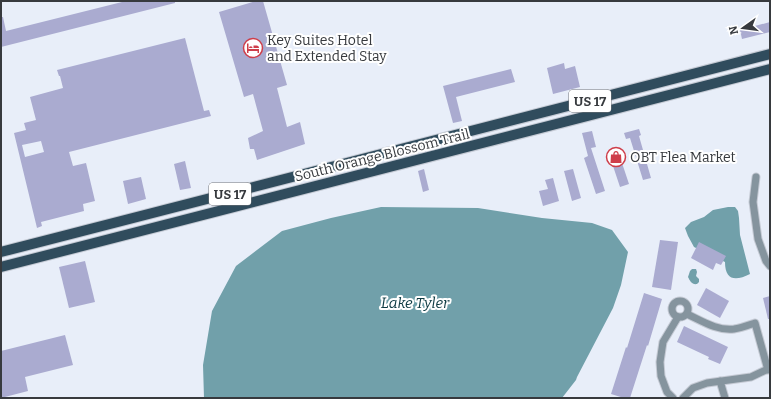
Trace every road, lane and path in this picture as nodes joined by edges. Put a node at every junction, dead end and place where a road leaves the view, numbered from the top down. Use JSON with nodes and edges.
{"nodes":[{"id":1,"x":770,"y":54,"type":"edge"},
{"id":2,"x":752,"y":59,"type":"junction"},
{"id":3,"x":770,"y":69,"type":"edge"},
{"id":4,"x":729,"y":79,"type":"junction"},
{"id":5,"x":612,"y":95,"type":"junction"},
{"id":6,"x":590,"y":116,"type":"junction"},
{"id":7,"x":361,"y":160,"type":"junction"},
{"id":8,"x":318,"y":171,"type":"junction"},
{"id":9,"x":756,"y":177,"type":"dead end"},
{"id":10,"x":337,"y":181,"type":"junction"},
{"id":11,"x":294,"y":192,"type":"junction"},
{"id":12,"x":1,"y":252,"type":"edge"},
{"id":13,"x":770,"y":266,"type":"edge"},
{"id":14,"x":1,"y":267,"type":"edge"},
{"id":15,"x":687,"y":314,"type":"junction"},
{"id":16,"x":678,"y":317,"type":"junction"},
{"id":17,"x":769,"y":369,"type":"edge"},
{"id":18,"x":720,"y":381,"type":"junction"},
{"id":19,"x":673,"y":398,"type":"edge"},
{"id":20,"x":683,"y":398,"type":"edge"},
{"id":21,"x":725,"y":398,"type":"edge"}],
"edges":[{"from":1,"to":2,"type":"main road","name":"South Orange Blossom Trail","number":"US 17"},
{"from":2,"to":4,"type":"main road"},
{"from":2,"to":5,"type":"main road","name":"South Orange Blossom Trail","number":"US 17"},
{"from":3,"to":4,"type":"main road","name":"South Orange Blossom Trail","number":"US 17"},
{"from":4,"to":6,"type":"main road","name":"South Orange Blossom Trail","number":"US 17"},
{"from":5,"to":6,"type":"main road"},
{"from":5,"to":7,"type":"main road","name":"South Orange Blossom Trail","number":"US 17"},
{"from":6,"to":10,"type":"main road","name":"South Orange Blossom Trail","number":"US 17"},
{"from":7,"to":8,"type":"main road","name":"South Orange Blossom Trail","number":"US 17"},
{"from":7,"to":10,"type":"main road"},
{"from":8,"to":11,"type":"main road"},
{"from":8,"to":12,"type":"main road","name":"South Orange Blossom Trail","number":"US 17"},
{"from":9,"to":13,"type":"street"},
{"from":10,"to":11,"type":"main road","name":"South Orange Blossom Trail","number":"US 17"},
{"from":11,"to":14,"type":"main road","name":"South Orange Blossom Trail","number":"US 17"},
{"from":15,"to":16,"type":"street"},
{"from":15,"to":16,"type":"street"},
{"from":15,"to":17,"type":"street"},
{"from":16,"to":19,"type":"street"},
{"from":17,"to":18,"type":"street"},
{"from":18,"to":20,"type":"street"},
{"from":18,"to":21,"type":"street"}]}
